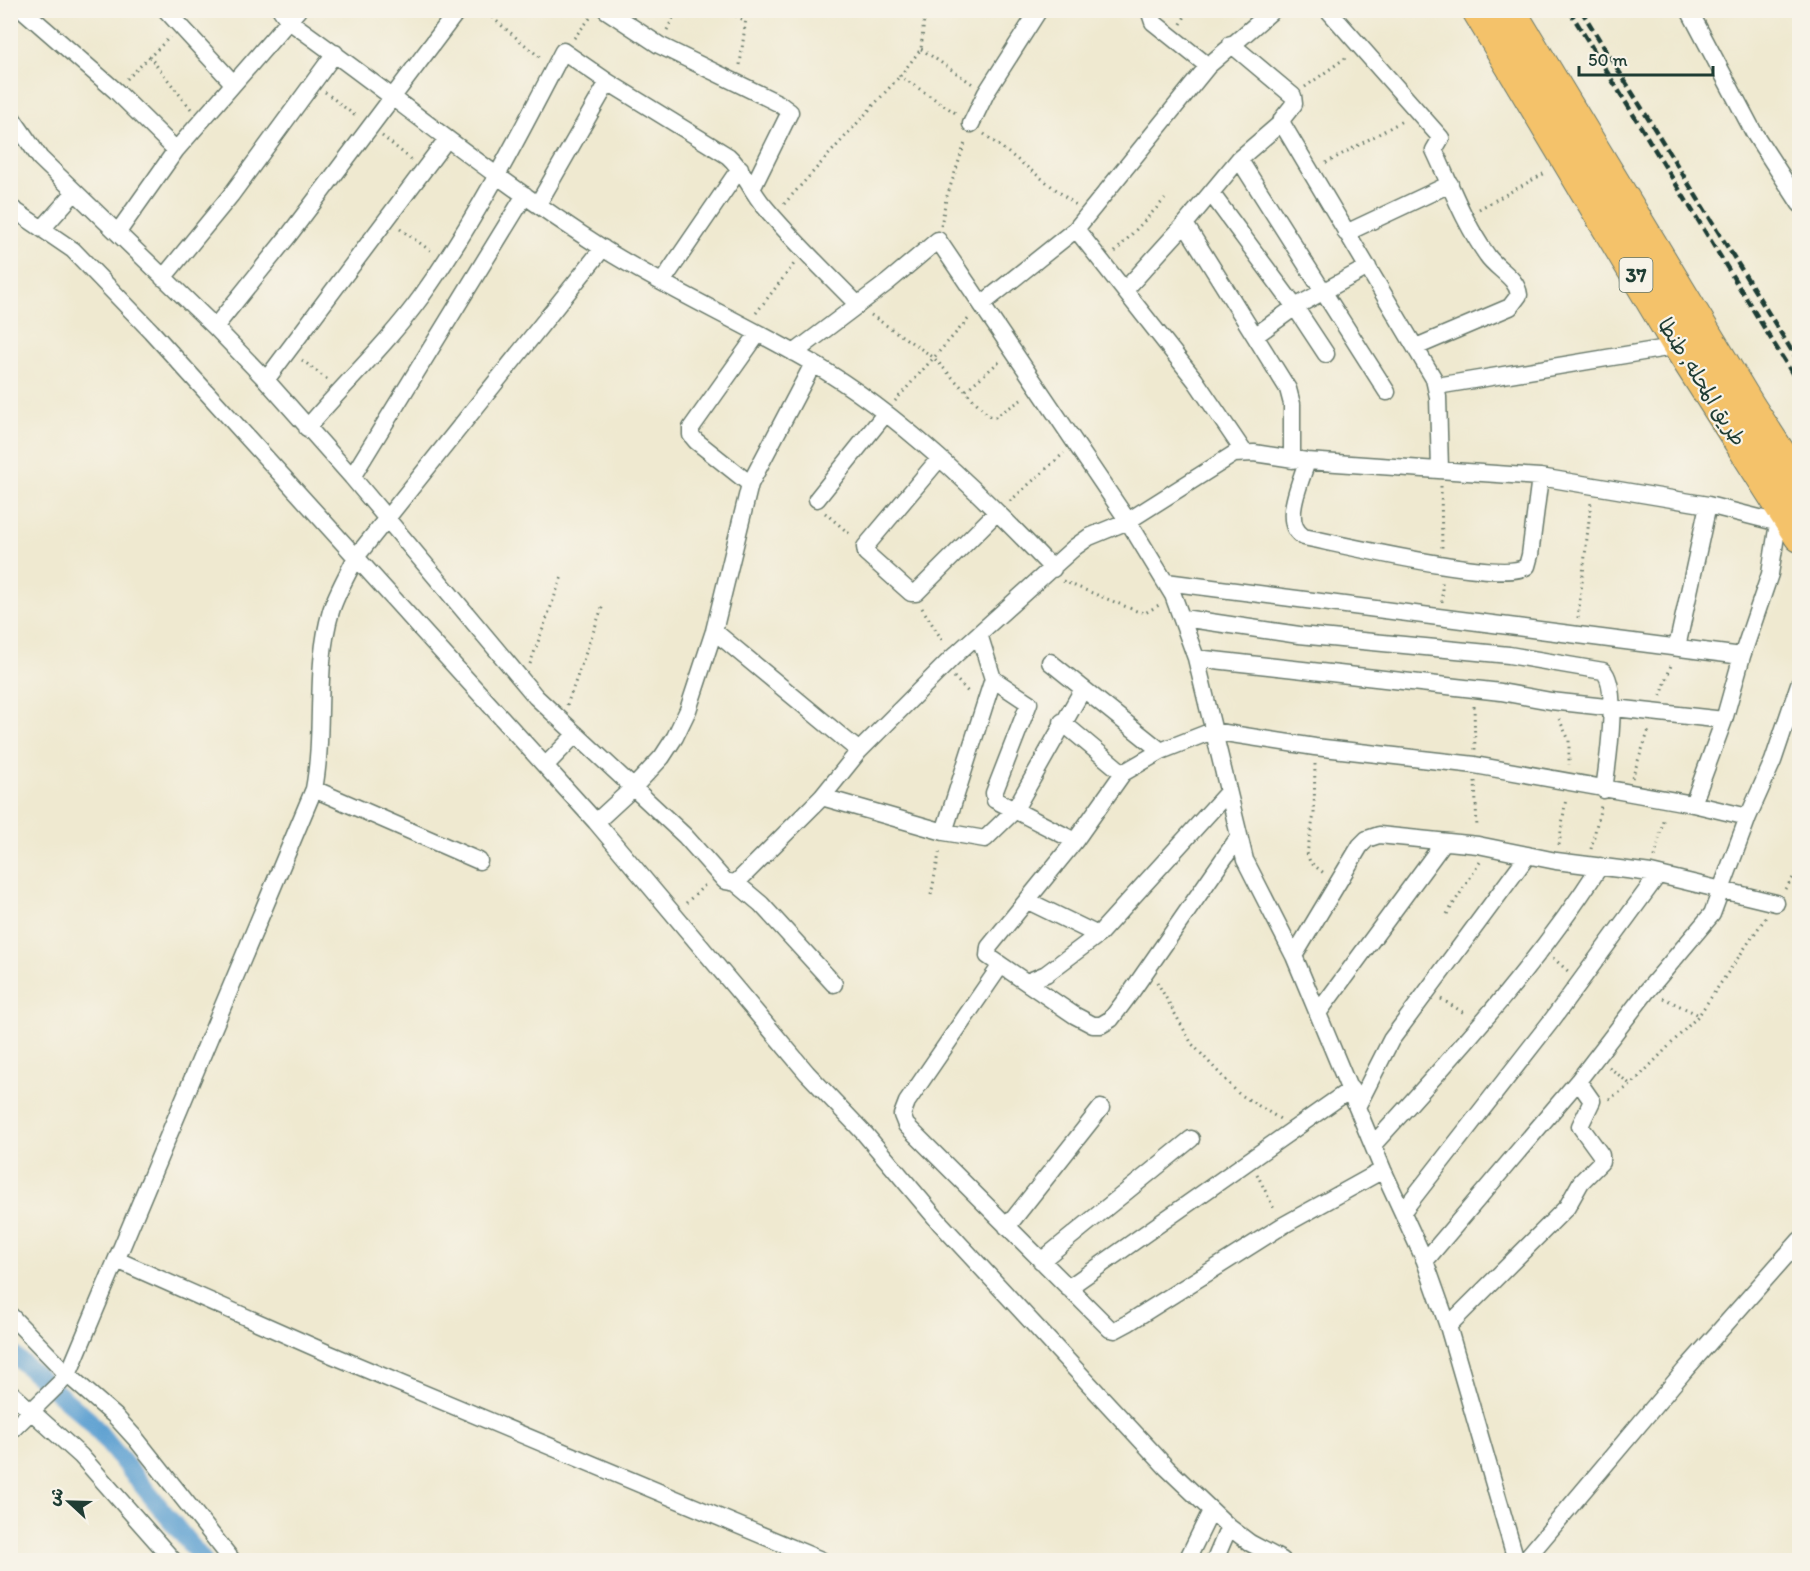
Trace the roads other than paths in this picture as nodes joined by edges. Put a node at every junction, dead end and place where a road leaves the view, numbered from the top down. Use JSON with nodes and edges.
{"nodes":[{"id":1,"x":23,"y":10,"type":"edge"},
{"id":2,"x":166,"y":10,"type":"edge"},
{"id":3,"x":458,"y":10,"type":"edge"},
{"id":4,"x":606,"y":10,"type":"edge"},
{"id":5,"x":1039,"y":10,"type":"edge"},
{"id":6,"x":1149,"y":10,"type":"edge"},
{"id":7,"x":1273,"y":10,"type":"edge"},
{"id":8,"x":1328,"y":10,"type":"edge"},
{"id":9,"x":1478,"y":10,"type":"edge"},
{"id":10,"x":1509,"y":10,"type":"edge"},
{"id":11,"x":1689,"y":10,"type":"edge"},
{"id":12,"x":289,"y":14,"type":"edge"},
{"id":13,"x":1231,"y":44,"type":"junction"},
{"id":14,"x":335,"y":53,"type":"junction"},
{"id":15,"x":1208,"y":66,"type":"junction"},
{"id":16,"x":608,"y":82,"type":"junction"},
{"id":17,"x":233,"y":83,"type":"junction"},
{"id":18,"x":392,"y":96,"type":"junction"},
{"id":19,"x":10,"y":115,"type":"edge"},
{"id":20,"x":1281,"y":122,"type":"junction"},
{"id":21,"x":971,"y":124,"type":"road end"},
{"id":22,"x":447,"y":139,"type":"junction"},
{"id":23,"x":176,"y":150,"type":"junction"},
{"id":24,"x":1239,"y":159,"type":"junction"},
{"id":25,"x":740,"y":168,"type":"junction"},
{"id":26,"x":497,"y":174,"type":"junction"},
{"id":27,"x":1450,"y":184,"type":"junction"},
{"id":28,"x":752,"y":189,"type":"junction"},
{"id":29,"x":75,"y":192,"type":"junction"},
{"id":30,"x":1211,"y":193,"type":"junction"},
{"id":31,"x":532,"y":199,"type":"junction"},
{"id":32,"x":1800,"y":204,"type":"edge"},
{"id":33,"x":10,"y":207,"type":"edge"},
{"id":34,"x":1185,"y":224,"type":"junction"},
{"id":35,"x":42,"y":229,"type":"junction"},
{"id":36,"x":1076,"y":229,"type":"junction"},
{"id":37,"x":118,"y":232,"type":"junction"},
{"id":38,"x":1346,"y":233,"type":"junction"},
{"id":39,"x":603,"y":248,"type":"junction"},
{"id":40,"x":1368,"y":267,"type":"junction"},
{"id":41,"x":163,"y":278,"type":"junction"},
{"id":42,"x":662,"y":282,"type":"junction"},
{"id":43,"x":1125,"y":290,"type":"junction"},
{"id":44,"x":1322,"y":292,"type":"junction"},
{"id":45,"x":982,"y":304,"type":"junction"},
{"id":46,"x":858,"y":305,"type":"junction"},
{"id":47,"x":1295,"y":307,"type":"junction"},
{"id":48,"x":215,"y":327,"type":"junction"},
{"id":49,"x":751,"y":331,"type":"junction"},
{"id":50,"x":1255,"y":336,"type":"junction"},
{"id":51,"x":1679,"y":346,"type":"junction"},
{"id":52,"x":1416,"y":347,"type":"junction"},
{"id":53,"x":794,"y":353,"type":"junction"},
{"id":54,"x":1326,"y":354,"type":"dead end"},
{"id":55,"x":813,"y":364,"type":"junction"},
{"id":56,"x":266,"y":380,"type":"junction"},
{"id":57,"x":1437,"y":386,"type":"junction"},
{"id":58,"x":1387,"y":392,"type":"dead end"},
{"id":59,"x":885,"y":414,"type":"junction"},
{"id":60,"x":307,"y":428,"type":"junction"},
{"id":61,"x":1244,"y":452,"type":"junction"},
{"id":62,"x":939,"y":459,"type":"junction"},
{"id":63,"x":1299,"y":460,"type":"junction"},
{"id":64,"x":1440,"y":469,"type":"junction"},
{"id":65,"x":352,"y":477,"type":"junction"},
{"id":66,"x":1540,"y":477,"type":"junction"},
{"id":67,"x":750,"y":484,"type":"junction"},
{"id":68,"x":1800,"y":485,"type":"edge"},
{"id":69,"x":817,"y":499,"type":"road end"},
{"id":70,"x":1708,"y":505,"type":"junction"},
{"id":71,"x":996,"y":513,"type":"junction"},
{"id":72,"x":387,"y":519,"type":"junction"},
{"id":73,"x":1128,"y":521,"type":"junction"},
{"id":74,"x":1792,"y":525,"type":"edge"},
{"id":75,"x":356,"y":557,"type":"junction"},
{"id":76,"x":1050,"y":572,"type":"junction"},
{"id":77,"x":1169,"y":588,"type":"junction"},
{"id":78,"x":1183,"y":618,"type":"junction"},
{"id":79,"x":714,"y":631,"type":"junction"},
{"id":80,"x":979,"y":634,"type":"junction"},
{"id":81,"x":1677,"y":646,"type":"junction"},
{"id":82,"x":1742,"y":656,"type":"junction"},
{"id":83,"x":1196,"y":658,"type":"junction"},
{"id":84,"x":1050,"y":662,"type":"dead end"},
{"id":85,"x":993,"y":679,"type":"junction"},
{"id":86,"x":1799,"y":684,"type":"edge"},
{"id":87,"x":1083,"y":689,"type":"junction"},
{"id":88,"x":1611,"y":707,"type":"junction"},
{"id":89,"x":1724,"y":720,"type":"junction"},
{"id":90,"x":1062,"y":722,"type":"junction"},
{"id":91,"x":1212,"y":731,"type":"junction"},
{"id":92,"x":576,"y":734,"type":"junction"},
{"id":93,"x":859,"y":751,"type":"junction"},
{"id":94,"x":1161,"y":751,"type":"junction"},
{"id":95,"x":545,"y":766,"type":"junction"},
{"id":96,"x":1123,"y":773,"type":"junction"},
{"id":97,"x":634,"y":788,"type":"junction"},
{"id":98,"x":314,"y":789,"type":"junction"},
{"id":99,"x":1604,"y":790,"type":"junction"},
{"id":100,"x":1227,"y":793,"type":"junction"},
{"id":101,"x":822,"y":797,"type":"junction"},
{"id":102,"x":1693,"y":804,"type":"junction"},
{"id":103,"x":1014,"y":811,"type":"junction"},
{"id":104,"x":1748,"y":817,"type":"junction"},
{"id":105,"x":596,"y":822,"type":"junction"},
{"id":106,"x":944,"y":832,"type":"junction"},
{"id":107,"x":1238,"y":838,"type":"junction"},
{"id":108,"x":1075,"y":841,"type":"junction"},
{"id":109,"x":1444,"y":842,"type":"junction"},
{"id":110,"x":1528,"y":855,"type":"junction"},
{"id":111,"x":479,"y":861,"type":"dead end"},
{"id":112,"x":1594,"y":865,"type":"junction"},
{"id":113,"x":1655,"y":874,"type":"junction"},
{"id":114,"x":736,"y":883,"type":"junction"},
{"id":115,"x":1720,"y":891,"type":"junction"},
{"id":116,"x":1029,"y":901,"type":"junction"},
{"id":117,"x":1776,"y":903,"type":"road end"},
{"id":118,"x":1098,"y":935,"type":"junction"},
{"id":119,"x":1294,"y":956,"type":"junction"},
{"id":120,"x":1001,"y":965,"type":"junction"},
{"id":121,"x":1027,"y":982,"type":"junction"},
{"id":122,"x":834,"y":984,"type":"dead end"},
{"id":123,"x":1318,"y":1013,"type":"junction"},
{"id":124,"x":1578,"y":1081,"type":"junction"},
{"id":125,"x":1351,"y":1089,"type":"junction"},
{"id":126,"x":1358,"y":1105,"type":"junction"},
{"id":127,"x":1101,"y":1108,"type":"dead end"},
{"id":128,"x":1191,"y":1138,"type":"dead end"},
{"id":129,"x":1373,"y":1145,"type":"junction"},
{"id":130,"x":1383,"y":1170,"type":"junction"},
{"id":131,"x":1403,"y":1211,"type":"junction"},
{"id":132,"x":1007,"y":1227,"type":"junction"},
{"id":133,"x":1800,"y":1240,"type":"edge"},
{"id":134,"x":117,"y":1260,"type":"junction"},
{"id":135,"x":1041,"y":1261,"type":"junction"},
{"id":136,"x":1425,"y":1261,"type":"junction"},
{"id":137,"x":1068,"y":1288,"type":"junction"},
{"id":138,"x":10,"y":1315,"type":"edge"},
{"id":139,"x":1448,"y":1326,"type":"junction"},
{"id":140,"x":65,"y":1379,"type":"junction"},
{"id":141,"x":10,"y":1392,"type":"edge"},
{"id":142,"x":37,"y":1407,"type":"junction"},
{"id":143,"x":10,"y":1432,"type":"edge"},
{"id":144,"x":1211,"y":1511,"type":"junction"},
{"id":145,"x":1229,"y":1527,"type":"junction"},
{"id":146,"x":173,"y":1560,"type":"edge"},
{"id":147,"x":232,"y":1560,"type":"edge"},
{"id":148,"x":821,"y":1560,"type":"edge"},
{"id":149,"x":1187,"y":1560,"type":"edge"},
{"id":150,"x":1215,"y":1560,"type":"edge"},
{"id":151,"x":1282,"y":1560,"type":"edge"},
{"id":152,"x":1516,"y":1560,"type":"edge"},
{"id":153,"x":1525,"y":1560,"type":"edge"}],
"edges":[{"from":1,"to":23,"type":"street"},
{"from":2,"to":17,"type":"street"},
{"from":3,"to":18,"type":"street"},
{"from":4,"to":28,"type":"street"},
{"from":5,"to":21,"type":"street"},
{"from":6,"to":15,"type":"street"},
{"from":7,"to":13,"type":"street"},
{"from":8,"to":27,"type":"street"},
{"from":9,"to":51,"type":"highway","name":"طريق المحله, طنطا","number":"37"},
{"from":10,"to":68,"type":"highway","name":"طريق المحله, طنطا","number":"37"},
{"from":11,"to":32,"type":"street"},
{"from":12,"to":14,"type":"street"},
{"from":12,"to":17,"type":"street"},
{"from":13,"to":15,"type":"street"},
{"from":13,"to":20,"type":"street"},
{"from":14,"to":18,"type":"street"},
{"from":14,"to":41,"type":"street"},
{"from":15,"to":36,"type":"street"},
{"from":16,"to":25,"type":"street"},
{"from":16,"to":26,"type":"street"},
{"from":16,"to":31,"type":"street"},
{"from":17,"to":23,"type":"street"},
{"from":18,"to":22,"type":"street"},
{"from":18,"to":48,"type":"street"},
{"from":19,"to":29,"type":"street"},
{"from":20,"to":24,"type":"street"},
{"from":20,"to":38,"type":"street"},
{"from":22,"to":26,"type":"street"},
{"from":22,"to":56,"type":"street"},
{"from":23,"to":37,"type":"street"},
{"from":24,"to":30,"type":"street"},
{"from":24,"to":44,"type":"street"},
{"from":25,"to":28,"type":"street"},
{"from":25,"to":42,"type":"street"},
{"from":26,"to":31,"type":"street"},
{"from":26,"to":60,"type":"street"},
{"from":27,"to":38,"type":"street"},
{"from":27,"to":52,"type":"street"},
{"from":28,"to":46,"type":"street"},
{"from":29,"to":35,"type":"street"},
{"from":29,"to":37,"type":"street"},
{"from":30,"to":34,"type":"street"},
{"from":30,"to":47,"type":"street"},
{"from":31,"to":39,"type":"street"},
{"from":31,"to":65,"type":"street"},
{"from":33,"to":35,"type":"street"},
{"from":34,"to":43,"type":"street"},
{"from":34,"to":50,"type":"street"},
{"from":35,"to":75,"type":"street"},
{"from":36,"to":43,"type":"street"},
{"from":36,"to":45,"type":"street"},
{"from":37,"to":41,"type":"street"},
{"from":38,"to":40,"type":"street"},
{"from":39,"to":42,"type":"street"},
{"from":39,"to":72,"type":"street"},
{"from":40,"to":44,"type":"street"},
{"from":40,"to":52,"type":"street"},
{"from":41,"to":48,"type":"street"},
{"from":42,"to":49,"type":"street"},
{"from":43,"to":61,"type":"street"},
{"from":44,"to":47,"type":"street"},
{"from":44,"to":58,"type":"street"},
{"from":45,"to":46,"type":"street"},
{"from":45,"to":73,"type":"street"},
{"from":46,"to":53,"type":"street"},
{"from":47,"to":50,"type":"street"},
{"from":47,"to":54,"type":"street"},
{"from":48,"to":56,"type":"street"},
{"from":49,"to":53,"type":"street"},
{"from":49,"to":67,"type":"street"},
{"from":50,"to":63,"type":"street"},
{"from":51,"to":57,"type":"street"},
{"from":51,"to":74,"type":"highway","name":"طريق المحله, طنطا","number":"37"},
{"from":52,"to":57,"type":"street"},
{"from":53,"to":55,"type":"street"},
{"from":55,"to":59,"type":"street"},
{"from":55,"to":67,"type":"street"},
{"from":56,"to":60,"type":"street"},
{"from":57,"to":64,"type":"street"},
{"from":59,"to":62,"type":"street"},
{"from":59,"to":69,"type":"street"},
{"from":60,"to":65,"type":"street"},
{"from":61,"to":63,"type":"street"},
{"from":61,"to":73,"type":"street"},
{"from":62,"to":71,"type":"street"},
{"from":62,"to":71,"type":"street"},
{"from":63,"to":64,"type":"street"},
{"from":63,"to":66,"type":"street"},
{"from":64,"to":66,"type":"street"},
{"from":65,"to":72,"type":"street"},
{"from":66,"to":70,"type":"street"},
{"from":67,"to":79,"type":"street"},
{"from":70,"to":74,"type":"street"},
{"from":70,"to":81,"type":"street"},
{"from":71,"to":76,"type":"street"},
{"from":72,"to":75,"type":"street"},
{"from":72,"to":92,"type":"street"},
{"from":73,"to":76,"type":"street"},
{"from":73,"to":77,"type":"street"},
{"from":74,"to":82,"type":"street"},
{"from":75,"to":95,"type":"street"},
{"from":75,"to":98,"type":"street"},
{"from":76,"to":80,"type":"street"},
{"from":77,"to":78,"type":"street"},
{"from":77,"to":81,"type":"street"},
{"from":78,"to":83,"type":"street"},
{"from":78,"to":88,"type":"street"},
{"from":79,"to":93,"type":"street"},
{"from":79,"to":97,"type":"street"},
{"from":80,"to":85,"type":"street"},
{"from":80,"to":93,"type":"street"},
{"from":81,"to":82,"type":"street"},
{"from":82,"to":89,"type":"street"},
{"from":83,"to":88,"type":"street"},
{"from":83,"to":91,"type":"street"},
{"from":84,"to":87,"type":"street"},
{"from":85,"to":103,"type":"street"},
{"from":85,"to":106,"type":"street"},
{"from":86,"to":104,"type":"street"},
{"from":87,"to":90,"type":"street"},
{"from":87,"to":94,"type":"street"},
{"from":88,"to":89,"type":"street"},
{"from":88,"to":99,"type":"street"},
{"from":89,"to":102,"type":"street"},
{"from":90,"to":96,"type":"street"},
{"from":90,"to":103,"type":"street"},
{"from":91,"to":94,"type":"street"},
{"from":91,"to":99,"type":"street"},
{"from":91,"to":100,"type":"street"},
{"from":92,"to":95,"type":"street"},
{"from":92,"to":97,"type":"street"},
{"from":93,"to":101,"type":"street"},
{"from":94,"to":96,"type":"street"},
{"from":95,"to":105,"type":"street"},
{"from":96,"to":108,"type":"street"},
{"from":97,"to":105,"type":"street"},
{"from":97,"to":114,"type":"street"},
{"from":98,"to":111,"type":"street"},
{"from":98,"to":134,"type":"street"},
{"from":99,"to":102,"type":"street"},
{"from":100,"to":107,"type":"street"},
{"from":100,"to":118,"type":"street"},
{"from":101,"to":106,"type":"street"},
{"from":101,"to":114,"type":"street"},
{"from":102,"to":104,"type":"street"},
{"from":103,"to":106,"type":"street"},
{"from":103,"to":108,"type":"street"},
{"from":104,"to":115,"type":"street"},
{"from":105,"to":144,"type":"street"},
{"from":107,"to":119,"type":"street"},
{"from":107,"to":121,"type":"street"},
{"from":108,"to":116,"type":"street"},
{"from":109,"to":110,"type":"street"},
{"from":109,"to":119,"type":"street"},
{"from":109,"to":123,"type":"street"},
{"from":110,"to":112,"type":"street"},
{"from":110,"to":126,"type":"street"},
{"from":112,"to":113,"type":"street"},
{"from":112,"to":129,"type":"street"},
{"from":113,"to":115,"type":"street"},
{"from":113,"to":131,"type":"street"},
{"from":114,"to":122,"type":"street"},
{"from":115,"to":117,"type":"street"},
{"from":115,"to":124,"type":"street"},
{"from":116,"to":118,"type":"street"},
{"from":116,"to":120,"type":"street"},
{"from":118,"to":121,"type":"street"},
{"from":119,"to":123,"type":"street"},
{"from":120,"to":121,"type":"street"},
{"from":120,"to":132,"type":"street"},
{"from":123,"to":125,"type":"street"},
{"from":124,"to":136,"type":"street"},
{"from":124,"to":139,"type":"street"},
{"from":125,"to":126,"type":"street"},
{"from":125,"to":137,"type":"street"},
{"from":126,"to":129,"type":"street"},
{"from":127,"to":132,"type":"street"},
{"from":128,"to":135,"type":"street"},
{"from":129,"to":130,"type":"street"},
{"from":130,"to":131,"type":"street"},
{"from":130,"to":137,"type":"street"},
{"from":131,"to":136,"type":"street"},
{"from":132,"to":135,"type":"street"},
{"from":133,"to":153,"type":"street"},
{"from":134,"to":140,"type":"street"},
{"from":134,"to":148,"type":"street"},
{"from":135,"to":137,"type":"street"},
{"from":136,"to":139,"type":"street"},
{"from":138,"to":140,"type":"street"},
{"from":139,"to":152,"type":"street"},
{"from":140,"to":142,"type":"street"},
{"from":140,"to":147,"type":"street"},
{"from":141,"to":142,"type":"street"},
{"from":142,"to":143,"type":"street"},
{"from":142,"to":146,"type":"street"},
{"from":144,"to":145,"type":"street"},
{"from":144,"to":149,"type":"street"},
{"from":145,"to":150,"type":"street"},
{"from":145,"to":151,"type":"street"}]}
